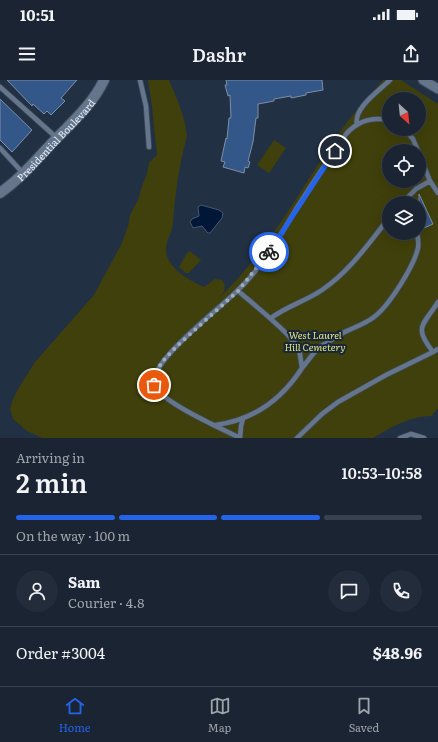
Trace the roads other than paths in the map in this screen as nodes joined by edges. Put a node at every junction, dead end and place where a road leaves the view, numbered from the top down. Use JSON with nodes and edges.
{"nodes":[{"id":1,"x":104,"y":80,"type":"edge"},
{"id":2,"x":140,"y":80,"type":"edge"},
{"id":3,"x":390,"y":80,"type":"edge"},
{"id":4,"x":424,"y":80,"type":"edge"},
{"id":5,"x":0,"y":87,"type":"edge"},
{"id":6,"x":438,"y":89,"type":"edge"},
{"id":7,"x":382,"y":120,"type":"edge"},
{"id":8,"x":357,"y":124,"type":"junction"},
{"id":9,"x":57,"y":138,"type":"junction"},
{"id":10,"x":149,"y":147,"type":"dead end"},
{"id":11,"x":0,"y":148,"type":"edge"},
{"id":12,"x":426,"y":171,"type":"edge"},
{"id":13,"x":23,"y":173,"type":"junction"},
{"id":14,"x":430,"y":180,"type":"junction"},
{"id":15,"x":0,"y":193,"type":"edge"},
{"id":16,"x":438,"y":193,"type":"edge"},
{"id":17,"x":409,"y":196,"type":"edge"},
{"id":18,"x":382,"y":227,"type":"edge"},
{"id":19,"x":418,"y":240,"type":"edge"},
{"id":20,"x":238,"y":291,"type":"junction"},
{"id":21,"x":438,"y":302,"type":"edge"},
{"id":22,"x":271,"y":318,"type":"junction"},
{"id":23,"x":299,"y":348,"type":"junction"},
{"id":24,"x":317,"y":349,"type":"junction"},
{"id":25,"x":438,"y":349,"type":"edge"},
{"id":26,"x":432,"y":352,"type":"junction"},
{"id":27,"x":302,"y":368,"type":"junction"},
{"id":28,"x":243,"y":419,"type":"junction"},
{"id":29,"x":216,"y":425,"type":"junction"},
{"id":30,"x":240,"y":438,"type":"edge"},
{"id":31,"x":296,"y":438,"type":"edge"},
{"id":32,"x":400,"y":438,"type":"edge"},
{"id":33,"x":424,"y":438,"type":"edge"}],
"edges":[{"from":1,"to":9,"type":"street","name":"Presidential Boulevard"},
{"from":2,"to":10,"type":"lane"},
{"from":3,"to":8,"type":"lane"},
{"from":4,"to":6,"type":"street"},
{"from":5,"to":9,"type":"lane"},
{"from":7,"to":8,"type":"lane"},
{"from":8,"to":20,"type":"lane"},
{"from":9,"to":13,"type":"street","name":"Presidential Boulevard"},
{"from":11,"to":13,"type":"lane"},
{"from":12,"to":14,"type":"lane"},
{"from":13,"to":15,"type":"street","name":"Presidential Boulevard"},
{"from":14,"to":16,"type":"lane"},
{"from":14,"to":17,"type":"lane"},
{"from":18,"to":22,"type":"lane"},
{"from":19,"to":24,"type":"lane"},
{"from":20,"to":22,"type":"lane"},
{"from":20,"to":29,"type":"lane"},
{"from":21,"to":26,"type":"lane"},
{"from":22,"to":23,"type":"lane"},
{"from":23,"to":24,"type":"lane"},
{"from":23,"to":27,"type":"lane"},
{"from":24,"to":27,"type":"lane"},
{"from":25,"to":26,"type":"lane"},
{"from":26,"to":31,"type":"lane"},
{"from":27,"to":28,"type":"lane"},
{"from":28,"to":29,"type":"lane"},
{"from":28,"to":30,"type":"lane"},
{"from":29,"to":30,"type":"lane"},
{"from":32,"to":33,"type":"lane"}]}
